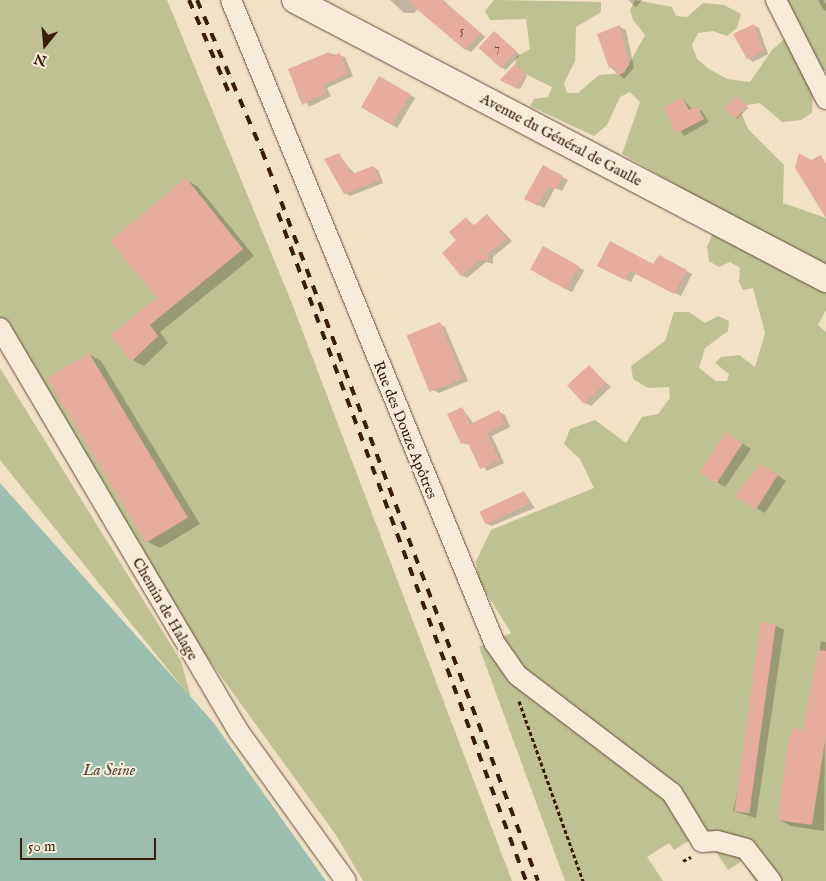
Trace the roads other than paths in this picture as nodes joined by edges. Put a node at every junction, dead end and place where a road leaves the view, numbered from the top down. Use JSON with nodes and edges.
{"nodes":[{"id":1,"x":232,"y":0,"type":"edge"},
{"id":2,"x":295,"y":0,"type":"edge"},
{"id":3,"x":776,"y":0,"type":"edge"},
{"id":4,"x":826,"y":99,"type":"edge"},
{"id":5,"x":826,"y":279,"type":"edge"},
{"id":6,"x":0,"y":328,"type":"edge"},
{"id":7,"x":346,"y":881,"type":"edge"},
{"id":8,"x":770,"y":881,"type":"edge"}],
"edges":[{"from":1,"to":8,"type":"street","name":"Rue des Douze Apôtres"},
{"from":2,"to":5,"type":"street","name":"Avenue du Général de Gaulle"},
{"from":3,"to":4,"type":"street"},
{"from":6,"to":7,"type":"street","name":"Chemin de Halage"}]}
